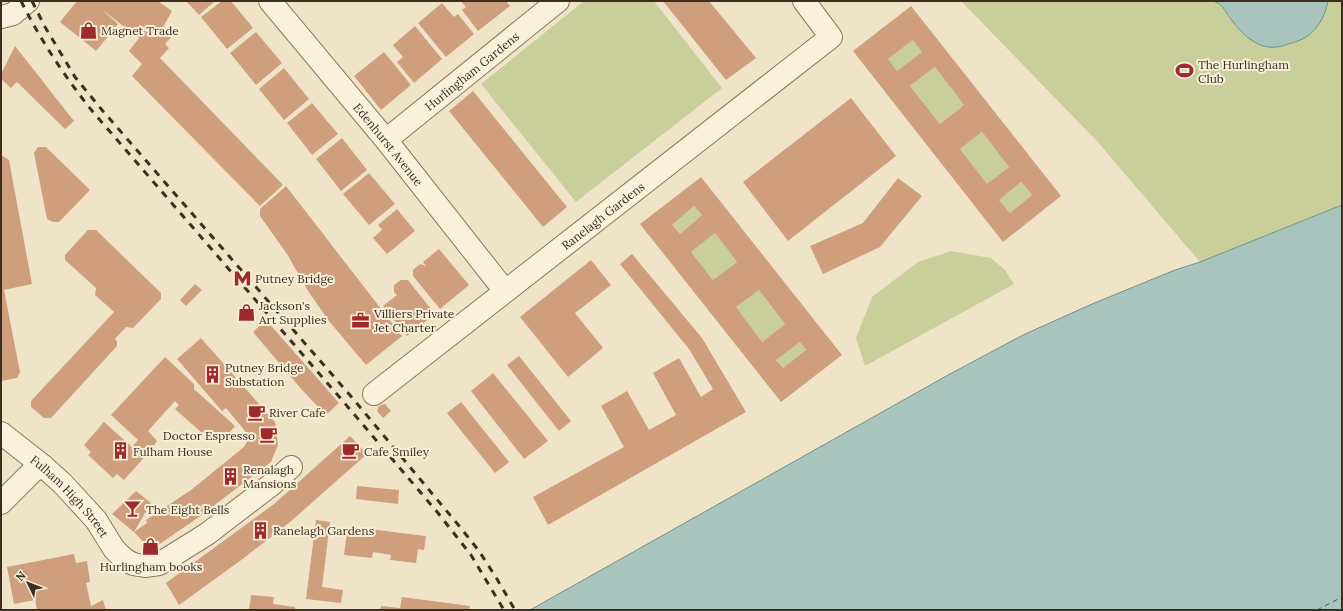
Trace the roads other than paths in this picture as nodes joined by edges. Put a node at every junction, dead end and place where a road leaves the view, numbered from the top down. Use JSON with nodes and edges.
{"nodes":[{"id":1,"x":28,"y":1,"type":"edge"},
{"id":2,"x":270,"y":1,"type":"edge"},
{"id":3,"x":804,"y":1,"type":"edge"},
{"id":4,"x":548,"y":4,"type":"edge"},
{"id":5,"x":1,"y":17,"type":"edge"},
{"id":6,"x":386,"y":140,"type":"junction"},
{"id":7,"x":505,"y":291,"type":"junction"},
{"id":8,"x":374,"y":394,"type":"dead end"},
{"id":9,"x":1,"y":433,"type":"edge"},
{"id":10,"x":43,"y":466,"type":"junction"},
{"id":11,"x":291,"y":466,"type":"dead end"},
{"id":12,"x":1,"y":503,"type":"edge"}],
"edges":[{"from":1,"to":5,"type":"street"},
{"from":2,"to":6,"type":"street","name":"Edenhurst Avenue"},
{"from":3,"to":7,"type":"street","name":"Ranelagh Gardens"},
{"from":4,"to":6,"type":"street","name":"Hurlingham Gardens"},
{"from":6,"to":7,"type":"street","name":"Edenhurst Avenue"},
{"from":7,"to":8,"type":"street","name":"Ranelagh Gardens"},
{"from":9,"to":10,"type":"street","name":"Fulham High Street"},
{"from":10,"to":11,"type":"street","name":"Fulham High Street"},
{"from":10,"to":12,"type":"street"}]}
